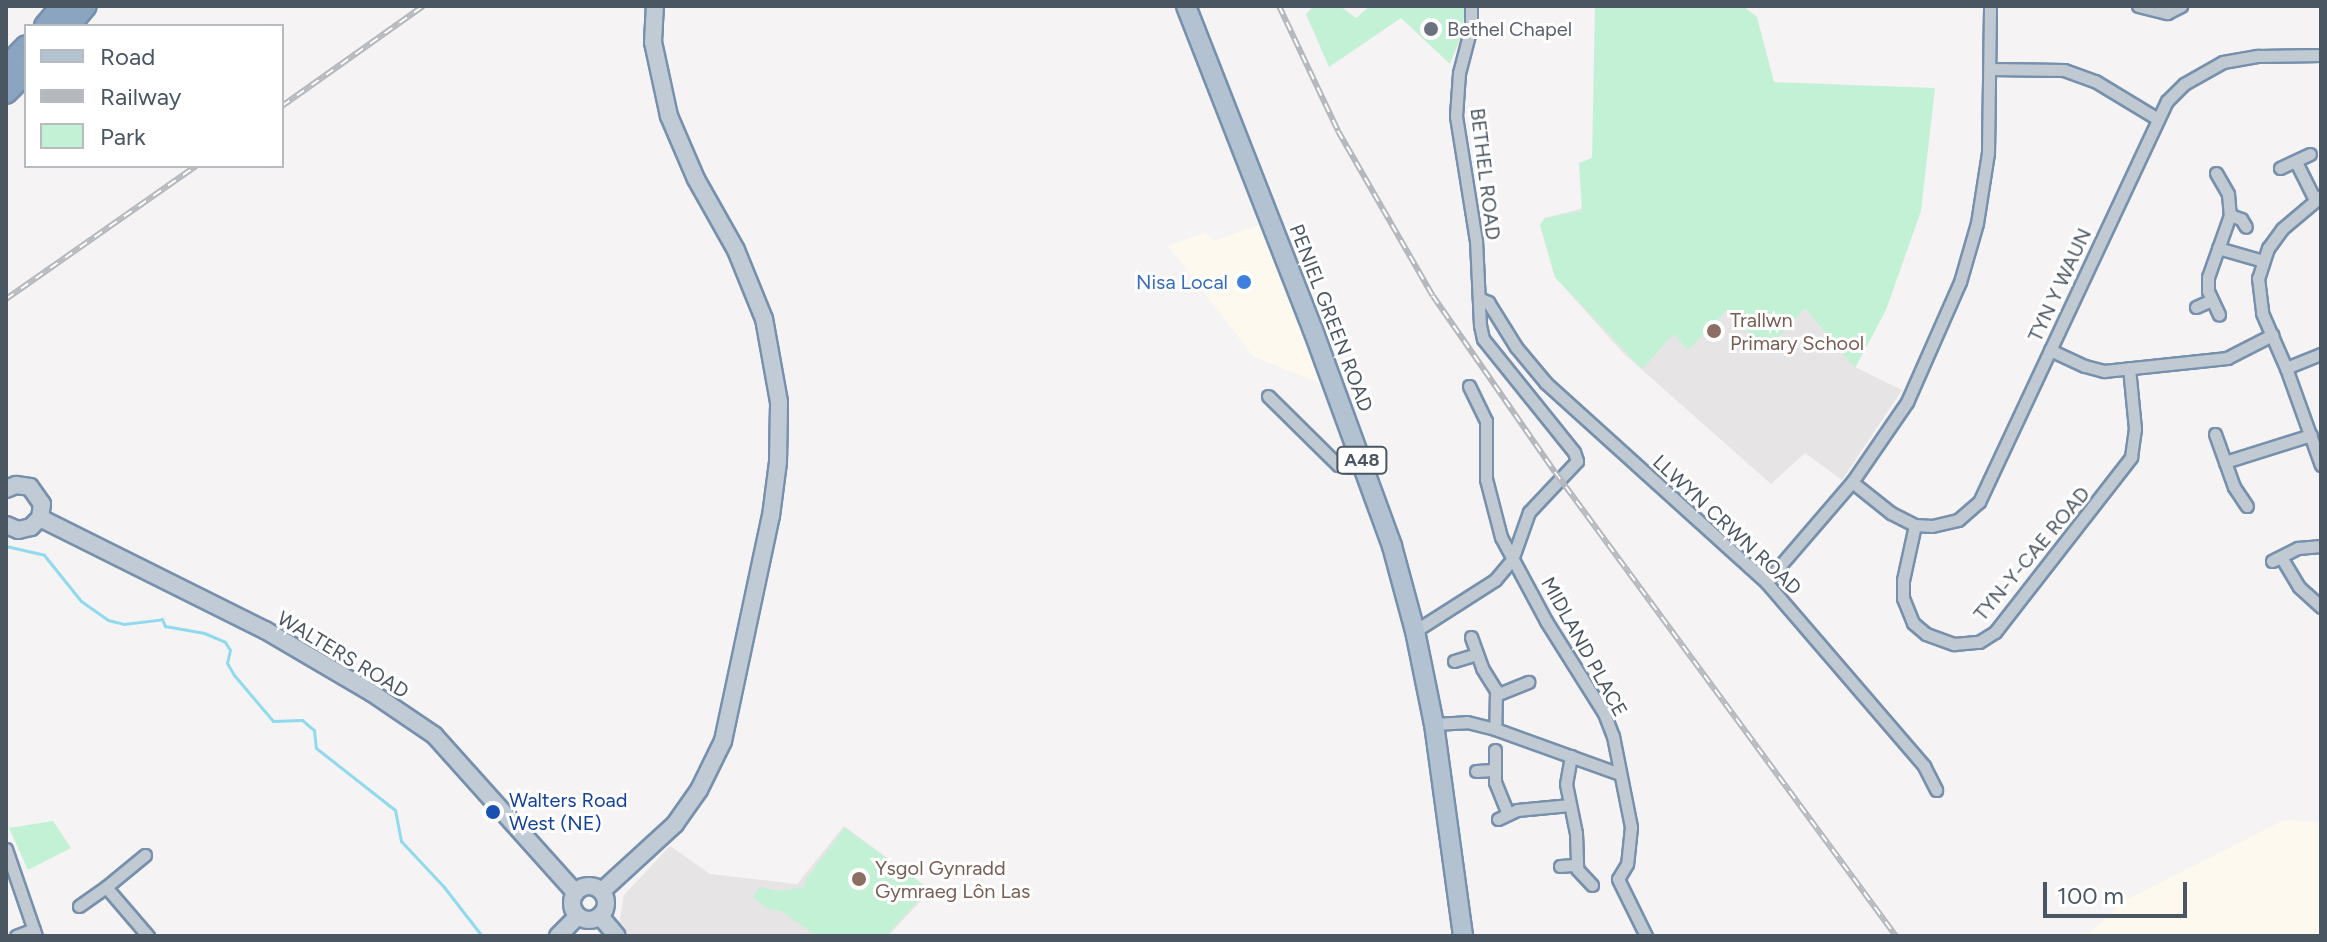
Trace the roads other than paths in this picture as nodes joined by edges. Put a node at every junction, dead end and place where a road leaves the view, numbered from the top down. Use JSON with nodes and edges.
{"nodes":[{"id":1,"x":62,"y":6,"type":"edge"},
{"id":2,"x":86,"y":6,"type":"edge"},
{"id":3,"x":655,"y":6,"type":"edge"},
{"id":4,"x":1186,"y":6,"type":"edge"},
{"id":5,"x":1471,"y":6,"type":"edge"},
{"id":6,"x":1990,"y":6,"type":"edge"},
{"id":7,"x":2138,"y":6,"type":"edge"},
{"id":8,"x":2181,"y":6,"type":"edge"},
{"id":9,"x":47,"y":24,"type":"edge"},
{"id":10,"x":71,"y":24,"type":"edge"},
{"id":11,"x":24,"y":48,"type":"edge"},
{"id":12,"x":2321,"y":55,"type":"edge"},
{"id":13,"x":6,"y":67,"type":"edge"},
{"id":14,"x":1991,"y":69,"type":"junction"},
{"id":15,"x":24,"y":75,"type":"edge"},
{"id":16,"x":6,"y":93,"type":"edge"},
{"id":17,"x":2156,"y":118,"type":"junction"},
{"id":18,"x":2310,"y":154,"type":"dead end"},
{"id":19,"x":2296,"y":162,"type":"junction"},
{"id":20,"x":2280,"y":168,"type":"dead end"},
{"id":21,"x":2216,"y":173,"type":"dead end"},
{"id":22,"x":2318,"y":198,"type":"edge"},
{"id":23,"x":2230,"y":215,"type":"junction"},
{"id":24,"x":2246,"y":227,"type":"dead end"},
{"id":25,"x":2218,"y":248,"type":"junction"},
{"id":26,"x":2263,"y":261,"type":"junction"},
{"id":27,"x":1481,"y":299,"type":"junction"},
{"id":28,"x":2212,"y":300,"type":"junction"},
{"id":29,"x":2196,"y":307,"type":"dead end"},
{"id":30,"x":2219,"y":315,"type":"dead end"},
{"id":31,"x":2272,"y":335,"type":"junction"},
{"id":32,"x":2050,"y":350,"type":"junction"},
{"id":33,"x":2321,"y":354,"type":"edge"},
{"id":34,"x":2129,"y":368,"type":"junction"},
{"id":35,"x":2286,"y":368,"type":"junction"},
{"id":36,"x":1546,"y":383,"type":"junction"},
{"id":37,"x":1469,"y":386,"type":"dead end"},
{"id":38,"x":1268,"y":396,"type":"dead end"},
{"id":39,"x":1531,"y":399,"type":"junction"},
{"id":40,"x":2215,"y":434,"type":"dead end"},
{"id":41,"x":2311,"y":435,"type":"junction"},
{"id":42,"x":2225,"y":462,"type":"junction"},
{"id":43,"x":1363,"y":463,"type":"junction"},
{"id":44,"x":2321,"y":465,"type":"edge"},
{"id":45,"x":1852,"y":482,"type":"junction"},
{"id":46,"x":6,"y":489,"type":"edge"},
{"id":47,"x":2247,"y":506,"type":"dead end"},
{"id":48,"x":40,"y":518,"type":"junction"},
{"id":49,"x":1915,"y":525,"type":"junction"},
{"id":50,"x":8,"y":531,"type":"edge"},
{"id":51,"x":2321,"y":546,"type":"edge"},
{"id":52,"x":1512,"y":560,"type":"junction"},
{"id":53,"x":1766,"y":582,"type":"junction"},
{"id":54,"x":2321,"y":608,"type":"edge"},
{"id":55,"x":2315,"y":621,"type":"dead end"},
{"id":56,"x":1415,"y":631,"type":"junction"},
{"id":57,"x":1471,"y":637,"type":"dead end"},
{"id":58,"x":1477,"y":654,"type":"junction"},
{"id":59,"x":1454,"y":661,"type":"dead end"},
{"id":60,"x":1528,"y":682,"type":"dead end"},
{"id":61,"x":1496,"y":695,"type":"junction"},
{"id":62,"x":1434,"y":724,"type":"junction"},
{"id":63,"x":1495,"y":729,"type":"junction"},
{"id":64,"x":1495,"y":750,"type":"dead end"},
{"id":65,"x":1571,"y":756,"type":"junction"},
{"id":66,"x":1494,"y":770,"type":"junction"},
{"id":67,"x":1476,"y":771,"type":"dead end"},
{"id":68,"x":1620,"y":774,"type":"junction"},
{"id":69,"x":1936,"y":790,"type":"dead end"},
{"id":70,"x":1570,"y":805,"type":"junction"},
{"id":71,"x":6,"y":849,"type":"edge"},
{"id":72,"x":145,"y":855,"type":"dead end"},
{"id":73,"x":1576,"y":865,"type":"junction"},
{"id":74,"x":1560,"y":866,"type":"dead end"},
{"id":75,"x":1592,"y":885,"type":"dead end"},
{"id":76,"x":106,"y":887,"type":"junction"},
{"id":77,"x":602,"y":891,"type":"junction"},
{"id":78,"x":576,"y":893,"type":"junction"},
{"id":79,"x":79,"y":906,"type":"dead end"},
{"id":80,"x":578,"y":916,"type":"junction"},
{"id":81,"x":600,"y":916,"type":"junction"},
{"id":82,"x":35,"y":932,"type":"edge"},
{"id":83,"x":16,"y":936,"type":"edge"},
{"id":84,"x":148,"y":936,"type":"edge"},
{"id":85,"x":558,"y":936,"type":"edge"},
{"id":86,"x":617,"y":936,"type":"edge"},
{"id":87,"x":1463,"y":936,"type":"edge"},
{"id":88,"x":1646,"y":936,"type":"edge"}],
"edges":[{"from":1,"to":9,"type":"highway"},
{"from":2,"to":10,"type":"highway"},
{"from":3,"to":77,"type":"main road"},
{"from":4,"to":43,"type":"main road","name":"PENIEL GREEN ROAD","number":"A48"},
{"from":5,"to":27,"type":"street","name":"BETHEL ROAD"},
{"from":6,"to":14,"type":"street"},
{"from":7,"to":8,"type":"street"},
{"from":11,"to":13,"type":"highway"},
{"from":12,"to":17,"type":"street","name":"TYN Y WAUN"},
{"from":14,"to":17,"type":"street"},
{"from":14,"to":45,"type":"street"},
{"from":15,"to":16,"type":"highway"},
{"from":17,"to":32,"type":"street","name":"TYN Y WAUN"},
{"from":18,"to":19,"type":"street"},
{"from":19,"to":20,"type":"street"},
{"from":19,"to":22,"type":"street"},
{"from":21,"to":23,"type":"street"},
{"from":22,"to":26,"type":"street"},
{"from":23,"to":24,"type":"street"},
{"from":23,"to":25,"type":"street"},
{"from":25,"to":26,"type":"street"},
{"from":25,"to":28,"type":"street"},
{"from":26,"to":31,"type":"street"},
{"from":27,"to":36,"type":"street","name":"LLWYN CRWN ROAD"},
{"from":27,"to":39,"type":"street","name":"BETHEL ROAD"},
{"from":28,"to":29,"type":"street"},
{"from":28,"to":30,"type":"street"},
{"from":31,"to":34,"type":"street"},
{"from":31,"to":35,"type":"street"},
{"from":32,"to":34,"type":"street"},
{"from":32,"to":49,"type":"street","name":"TYN Y WAUN"},
{"from":33,"to":35,"type":"street"},
{"from":34,"to":49,"type":"street","name":"TYN-Y-CAE ROAD"},
{"from":35,"to":41,"type":"street"},
{"from":36,"to":39,"type":"street"},
{"from":36,"to":53,"type":"street","name":"LLWYN CRWN ROAD"},
{"from":37,"to":52,"type":"street","name":"MIDLAND PLACE"},
{"from":38,"to":43,"type":"street"},
{"from":39,"to":52,"type":"street","name":"BETHEL ROAD"},
{"from":40,"to":42,"type":"street"},
{"from":41,"to":42,"type":"street"},
{"from":41,"to":44,"type":"street"},
{"from":42,"to":47,"type":"street"},
{"from":43,"to":56,"type":"main road","name":"PENIEL GREEN ROAD","number":"A48"},
{"from":45,"to":49,"type":"street"},
{"from":45,"to":53,"type":"street"},
{"from":46,"to":48,"type":"main road"},
{"from":48,"to":50,"type":"main road"},
{"from":48,"to":78,"type":"main road","name":"WALTERS ROAD"},
{"from":51,"to":54,"type":"street"},
{"from":52,"to":56,"type":"street"},
{"from":52,"to":68,"type":"street","name":"MIDLAND PLACE"},
{"from":53,"to":69,"type":"street","name":"LLWYN CRWN ROAD"},
{"from":54,"to":55,"type":"street"},
{"from":56,"to":62,"type":"main road","name":"PENIEL GREEN ROAD","number":"A48"},
{"from":57,"to":58,"type":"street"},
{"from":58,"to":59,"type":"street"},
{"from":58,"to":61,"type":"street"},
{"from":60,"to":61,"type":"street"},
{"from":61,"to":63,"type":"street"},
{"from":62,"to":63,"type":"street"},
{"from":62,"to":87,"type":"main road","name":"PENIEL GREEN ROAD","number":"A48"},
{"from":63,"to":65,"type":"street"},
{"from":64,"to":66,"type":"street"},
{"from":65,"to":68,"type":"street"},
{"from":65,"to":70,"type":"street"},
{"from":66,"to":67,"type":"street"},
{"from":66,"to":70,"type":"street"},
{"from":68,"to":88,"type":"street","name":"MIDLAND PLACE"},
{"from":70,"to":73,"type":"street"},
{"from":71,"to":82,"type":"street"},
{"from":72,"to":76,"type":"street"},
{"from":73,"to":74,"type":"street"},
{"from":73,"to":75,"type":"street"},
{"from":76,"to":79,"type":"street"},
{"from":76,"to":84,"type":"street"},
{"from":77,"to":78,"type":"main road"},
{"from":77,"to":81,"type":"main road"},
{"from":78,"to":80,"type":"main road"},
{"from":80,"to":81,"type":"main road"},
{"from":80,"to":85,"type":"main road"},
{"from":81,"to":86,"type":"main road"},
{"from":82,"to":83,"type":"street"}]}
